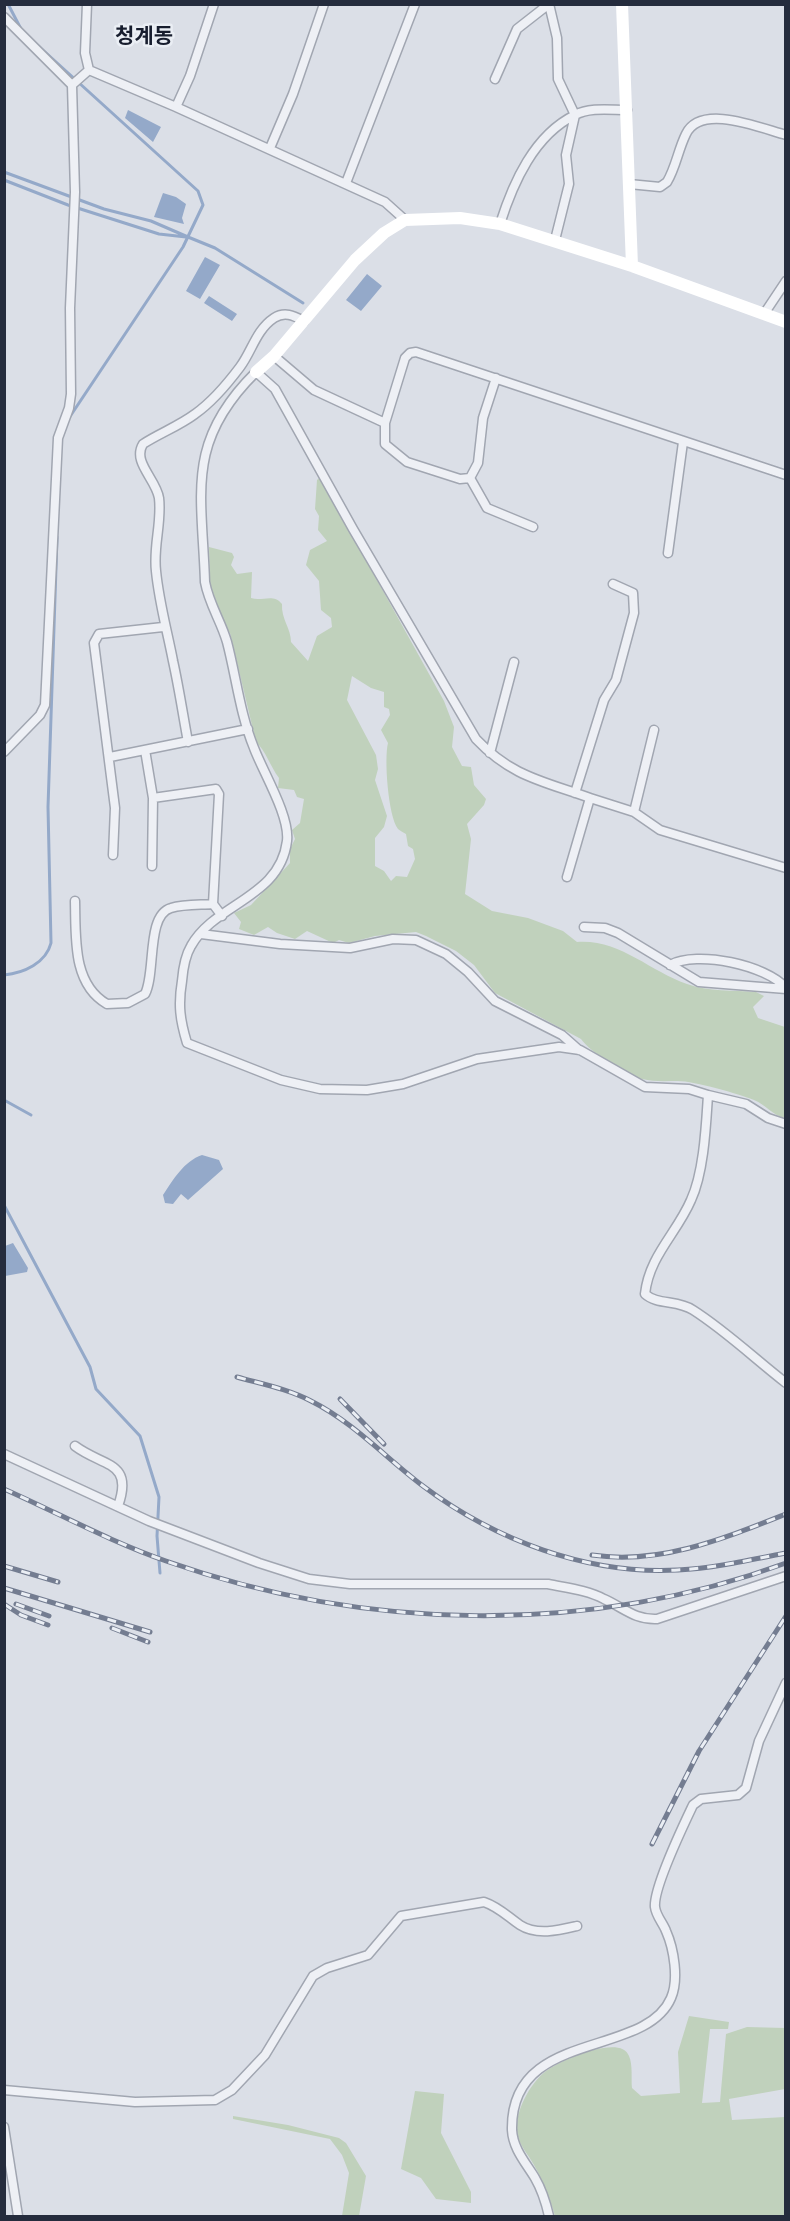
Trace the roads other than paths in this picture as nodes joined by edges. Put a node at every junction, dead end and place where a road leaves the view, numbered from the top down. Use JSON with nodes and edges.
{"nodes":[{"id":1,"x":87,"y":4,"type":"edge"},
{"id":2,"x":214,"y":4,"type":"edge"},
{"id":3,"x":324,"y":4,"type":"edge"},
{"id":4,"x":415,"y":4,"type":"edge"},
{"id":5,"x":549,"y":4,"type":"edge"},
{"id":6,"x":622,"y":4,"type":"edge"},
{"id":7,"x":4,"y":17,"type":"edge"},
{"id":8,"x":89,"y":70,"type":"junction"},
{"id":9,"x":495,"y":79,"type":"dead end"},
{"id":10,"x":76,"y":82,"type":"junction"},
{"id":11,"x":176,"y":107,"type":"junction"},
{"id":12,"x":627,"y":110,"type":"junction"},
{"id":13,"x":575,"y":115,"type":"junction"},
{"id":14,"x":786,"y":135,"type":"edge"},
{"id":15,"x":270,"y":148,"type":"junction"},
{"id":16,"x":346,"y":183,"type":"junction"},
{"id":17,"x":629,"y":184,"type":"junction"},
{"id":18,"x":405,"y":220,"type":"junction"},
{"id":19,"x":500,"y":224,"type":"junction"},
{"id":20,"x":555,"y":240,"type":"junction"},
{"id":21,"x":632,"y":266,"type":"junction"},
{"id":22,"x":786,"y":281,"type":"edge"},
{"id":23,"x":764,"y":314,"type":"junction"},
{"id":24,"x":304,"y":321,"type":"junction"},
{"id":25,"x":786,"y":322,"type":"edge"},
{"id":26,"x":274,"y":356,"type":"junction"},
{"id":27,"x":256,"y":372,"type":"junction"},
{"id":28,"x":496,"y":378,"type":"junction"},
{"id":29,"x":385,"y":423,"type":"junction"},
{"id":30,"x":683,"y":442,"type":"junction"},
{"id":31,"x":786,"y":475,"type":"edge"},
{"id":32,"x":470,"y":478,"type":"junction"},
{"id":33,"x":533,"y":527,"type":"dead end"},
{"id":34,"x":668,"y":553,"type":"dead end"},
{"id":35,"x":613,"y":584,"type":"dead end"},
{"id":36,"x":163,"y":627,"type":"junction"},
{"id":37,"x":514,"y":662,"type":"dead end"},
{"id":38,"x":248,"y":729,"type":"junction"},
{"id":39,"x":654,"y":730,"type":"dead end"},
{"id":40,"x":188,"y":742,"type":"junction"},
{"id":41,"x":145,"y":750,"type":"junction"},
{"id":42,"x":4,"y":752,"type":"edge"},
{"id":43,"x":490,"y":753,"type":"junction"},
{"id":44,"x":110,"y":757,"type":"junction"},
{"id":45,"x":575,"y":793,"type":"junction"},
{"id":46,"x":153,"y":798,"type":"junction"},
{"id":47,"x":590,"y":798,"type":"junction"},
{"id":48,"x":634,"y":812,"type":"junction"},
{"id":49,"x":113,"y":855,"type":"dead end"},
{"id":50,"x":152,"y":866,"type":"dead end"},
{"id":51,"x":786,"y":868,"type":"edge"},
{"id":52,"x":567,"y":877,"type":"dead end"},
{"id":53,"x":75,"y":901,"type":"dead end"},
{"id":54,"x":213,"y":904,"type":"junction"},
{"id":55,"x":222,"y":916,"type":"junction"},
{"id":56,"x":584,"y":927,"type":"dead end"},
{"id":57,"x":201,"y":934,"type":"junction"},
{"id":58,"x":670,"y":965,"type":"junction"},
{"id":59,"x":786,"y":988,"type":"edge"},
{"id":60,"x":580,"y":1050,"type":"junction"},
{"id":61,"x":708,"y":1095,"type":"junction"},
{"id":62,"x":786,"y":1124,"type":"edge"},
{"id":63,"x":786,"y":1383,"type":"edge"},
{"id":64,"x":75,"y":1446,"type":"dead end"},
{"id":65,"x":4,"y":1454,"type":"edge"},
{"id":66,"x":118,"y":1506,"type":"junction"},
{"id":67,"x":786,"y":1575,"type":"edge"},
{"id":68,"x":786,"y":1683,"type":"edge"},
{"id":69,"x":577,"y":1926,"type":"dead end"},
{"id":70,"x":4,"y":2090,"type":"edge"},
{"id":71,"x":4,"y":2127,"type":"edge"},
{"id":72,"x":18,"y":2217,"type":"edge"},
{"id":73,"x":549,"y":2217,"type":"edge"}],
"edges":[{"from":1,"to":8,"type":"street"},
{"from":2,"to":11,"type":"street"},
{"from":3,"to":15,"type":"street"},
{"from":4,"to":16,"type":"street"},
{"from":5,"to":9,"type":"street"},
{"from":5,"to":13,"type":"street"},
{"from":6,"to":12,"type":"street"},
{"from":7,"to":10,"type":"street"},
{"from":8,"to":10,"type":"street"},
{"from":8,"to":11,"type":"street"},
{"from":10,"to":42,"type":"street"},
{"from":11,"to":15,"type":"street"},
{"from":12,"to":13,"type":"street"},
{"from":12,"to":17,"type":"street"},
{"from":13,"to":19,"type":"street"},
{"from":13,"to":20,"type":"street"},
{"from":14,"to":17,"type":"street"},
{"from":15,"to":16,"type":"street"},
{"from":16,"to":18,"type":"street"},
{"from":17,"to":21,"type":"street"},
{"from":18,"to":19,"type":"street"},
{"from":18,"to":24,"type":"street"},
{"from":19,"to":20,"type":"street"},
{"from":20,"to":21,"type":"street"},
{"from":21,"to":23,"type":"street"},
{"from":22,"to":23,"type":"street"},
{"from":23,"to":25,"type":"street"},
{"from":24,"to":26,"type":"street"},
{"from":24,"to":36,"type":"street"},
{"from":26,"to":27,"type":"street"},
{"from":26,"to":29,"type":"street"},
{"from":27,"to":38,"type":"street"},
{"from":27,"to":43,"type":"street"},
{"from":28,"to":29,"type":"street"},
{"from":28,"to":30,"type":"street"},
{"from":28,"to":32,"type":"street"},
{"from":29,"to":32,"type":"street"},
{"from":30,"to":31,"type":"street"},
{"from":30,"to":34,"type":"street"},
{"from":32,"to":33,"type":"street"},
{"from":35,"to":45,"type":"street"},
{"from":36,"to":40,"type":"street"},
{"from":36,"to":44,"type":"street"},
{"from":37,"to":43,"type":"street"},
{"from":38,"to":40,"type":"street"},
{"from":38,"to":55,"type":"street"},
{"from":39,"to":48,"type":"street"},
{"from":40,"to":41,"type":"street"},
{"from":41,"to":44,"type":"street"},
{"from":41,"to":46,"type":"street"},
{"from":43,"to":45,"type":"street"},
{"from":44,"to":49,"type":"street"},
{"from":45,"to":47,"type":"street"},
{"from":46,"to":50,"type":"street"},
{"from":46,"to":54,"type":"street"},
{"from":47,"to":48,"type":"street"},
{"from":47,"to":52,"type":"street"},
{"from":48,"to":51,"type":"street"},
{"from":53,"to":54,"type":"street"},
{"from":54,"to":55,"type":"street"},
{"from":55,"to":57,"type":"street"},
{"from":56,"to":58,"type":"street"},
{"from":57,"to":60,"type":"street"},
{"from":57,"to":60,"type":"street"},
{"from":58,"to":59,"type":"street"},
{"from":58,"to":59,"type":"street"},
{"from":60,"to":61,"type":"street"},
{"from":61,"to":62,"type":"street"},
{"from":61,"to":63,"type":"street"},
{"from":64,"to":66,"type":"street"},
{"from":65,"to":66,"type":"street"},
{"from":66,"to":67,"type":"street"},
{"from":68,"to":73,"type":"street"},
{"from":69,"to":70,"type":"street"},
{"from":71,"to":72,"type":"street"}]}
